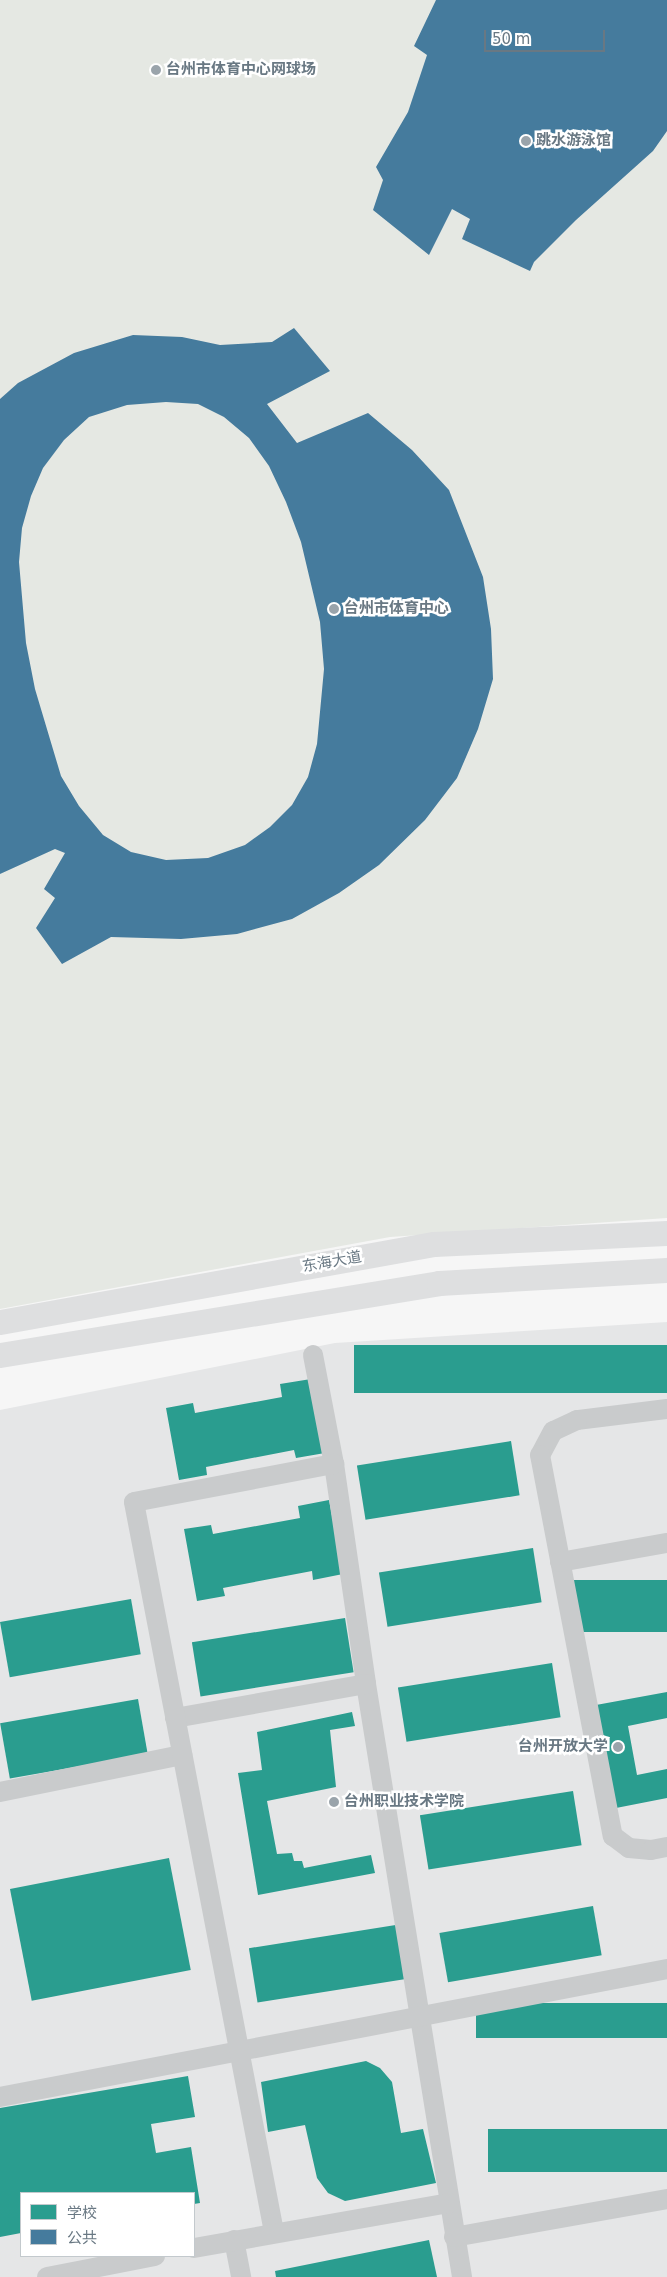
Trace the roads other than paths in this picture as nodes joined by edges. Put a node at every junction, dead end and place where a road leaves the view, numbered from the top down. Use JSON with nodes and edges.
{"nodes":[{"id":1,"x":667,"y":1233,"type":"edge"},
{"id":2,"x":667,"y":1270,"type":"edge"},
{"id":3,"x":0,"y":1322,"type":"edge"},
{"id":4,"x":0,"y":1355,"type":"edge"},
{"id":5,"x":313,"y":1356,"type":"dead end"},
{"id":6,"x":667,"y":1409,"type":"edge"},
{"id":7,"x":334,"y":1464,"type":"junction"},
{"id":8,"x":667,"y":1543,"type":"edge"},
{"id":9,"x":560,"y":1562,"type":"junction"},
{"id":10,"x":366,"y":1684,"type":"junction"},
{"id":11,"x":175,"y":1718,"type":"junction"},
{"id":12,"x":182,"y":1755,"type":"junction"},
{"id":13,"x":0,"y":1792,"type":"edge"},
{"id":14,"x":667,"y":1847,"type":"edge"},
{"id":15,"x":667,"y":1969,"type":"edge"},
{"id":16,"x":421,"y":2014,"type":"junction"},
{"id":17,"x":238,"y":2051,"type":"junction"},
{"id":18,"x":0,"y":2097,"type":"edge"},
{"id":19,"x":667,"y":2199,"type":"edge"},
{"id":20,"x":449,"y":2203,"type":"junction"},
{"id":21,"x":274,"y":2232,"type":"junction"},
{"id":22,"x":454,"y":2237,"type":"junction"},
{"id":23,"x":234,"y":2240,"type":"junction"},
{"id":24,"x":195,"y":2248,"type":"edge"},
{"id":25,"x":150,"y":2257,"type":"edge"},
{"id":26,"x":47,"y":2277,"type":"edge"},
{"id":27,"x":241,"y":2277,"type":"edge"},
{"id":28,"x":462,"y":2277,"type":"edge"}],
"edges":[{"from":1,"to":3,"type":"main road","name":"东海大道"},
{"from":2,"to":4,"type":"main road"},
{"from":5,"to":7,"type":"lane"},
{"from":6,"to":9,"type":"lane"},
{"from":7,"to":10,"type":"lane"},
{"from":7,"to":11,"type":"lane"},
{"from":8,"to":9,"type":"lane"},
{"from":9,"to":14,"type":"lane"},
{"from":10,"to":11,"type":"lane"},
{"from":10,"to":16,"type":"lane"},
{"from":11,"to":12,"type":"lane"},
{"from":12,"to":13,"type":"lane"},
{"from":12,"to":17,"type":"lane"},
{"from":15,"to":16,"type":"lane"},
{"from":16,"to":17,"type":"lane"},
{"from":16,"to":20,"type":"lane"},
{"from":17,"to":18,"type":"lane"},
{"from":17,"to":21,"type":"lane"},
{"from":19,"to":22,"type":"lane"},
{"from":20,"to":21,"type":"lane"},
{"from":20,"to":22,"type":"lane"},
{"from":21,"to":23,"type":"lane"},
{"from":22,"to":28,"type":"lane"},
{"from":23,"to":24,"type":"lane"},
{"from":23,"to":27,"type":"lane"},
{"from":25,"to":26,"type":"lane"}]}
